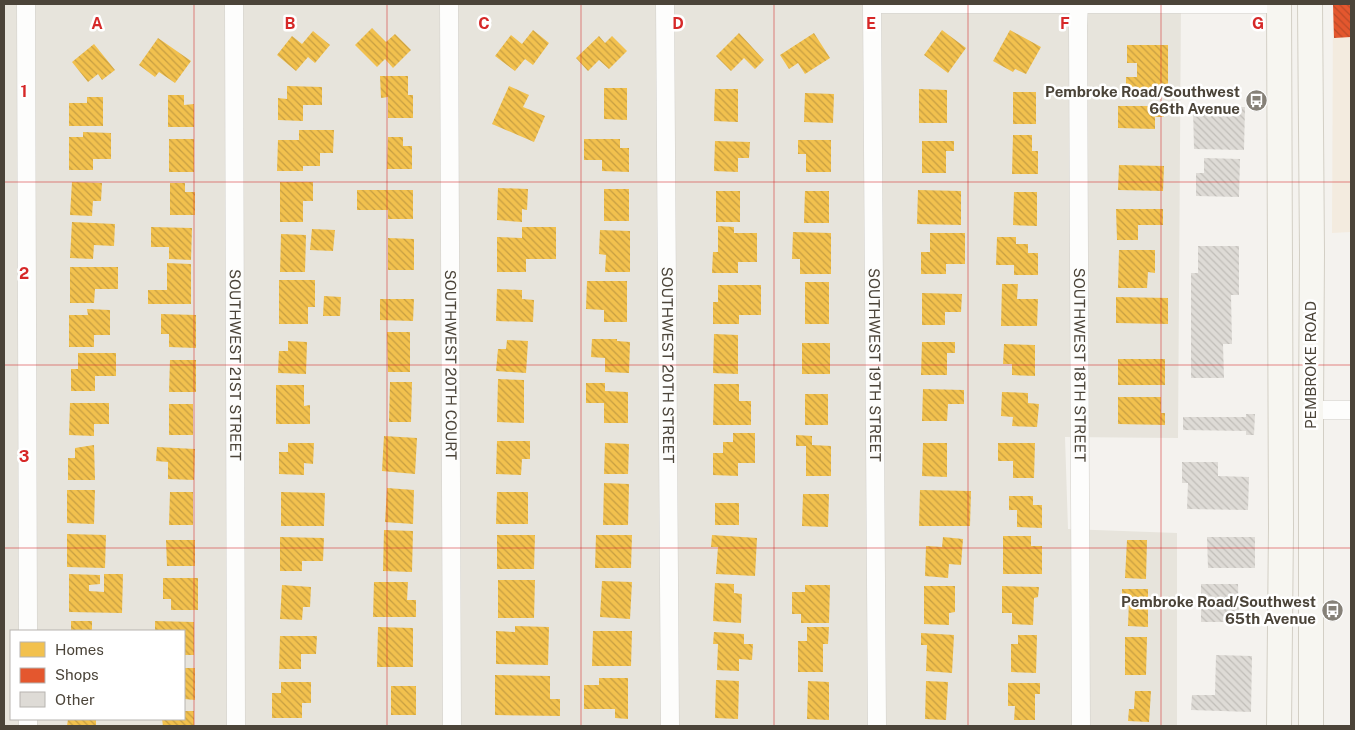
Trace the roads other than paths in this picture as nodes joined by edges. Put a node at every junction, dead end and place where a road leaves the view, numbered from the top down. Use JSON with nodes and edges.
{"nodes":[{"id":1,"x":26,"y":4,"type":"edge"},
{"id":2,"x":228,"y":4,"type":"edge"},
{"id":3,"x":236,"y":4,"type":"edge"},
{"id":4,"x":449,"y":4,"type":"edge"},
{"id":5,"x":665,"y":4,"type":"edge"},
{"id":6,"x":874,"y":4,"type":"edge"},
{"id":7,"x":1079,"y":4,"type":"edge"},
{"id":8,"x":1279,"y":4,"type":"edge"},
{"id":9,"x":1310,"y":4,"type":"edge"},
{"id":10,"x":1312,"y":204,"type":"junction"},
{"id":11,"x":1280,"y":212,"type":"junction"},
{"id":12,"x":1311,"y":410,"type":"junction"},
{"id":13,"x":1351,"y":410,"type":"edge"},
{"id":14,"x":28,"y":630,"type":"edge"},
{"id":15,"x":236,"y":726,"type":"edge"},
{"id":16,"x":452,"y":726,"type":"edge"},
{"id":17,"x":670,"y":726,"type":"edge"},
{"id":18,"x":877,"y":726,"type":"edge"},
{"id":19,"x":1081,"y":726,"type":"edge"},
{"id":20,"x":1279,"y":726,"type":"edge"},
{"id":21,"x":1311,"y":726,"type":"edge"}],
"edges":[{"from":1,"to":14,"type":"street"},
{"from":2,"to":3,"type":"street"},
{"from":3,"to":15,"type":"street","name":"SOUTHWEST 21ST STREET"},
{"from":4,"to":16,"type":"street","name":"SOUTHWEST 20TH COURT"},
{"from":5,"to":17,"type":"street","name":"SOUTHWEST 20TH STREET"},
{"from":6,"to":7,"type":"street"},
{"from":6,"to":18,"type":"street","name":"SOUTHWEST 19TH STREET"},
{"from":7,"to":8,"type":"street"},
{"from":7,"to":19,"type":"street","name":"SOUTHWEST 18TH STREET"},
{"from":8,"to":10,"type":"main road"},
{"from":8,"to":11,"type":"main road","name":"PEMBROKE ROAD"},
{"from":9,"to":10,"type":"main road","name":"PEMBROKE ROAD"},
{"from":10,"to":12,"type":"main road","name":"PEMBROKE ROAD"},
{"from":11,"to":12,"type":"main road"},
{"from":11,"to":20,"type":"main road","name":"PEMBROKE ROAD"},
{"from":12,"to":13,"type":"street"},
{"from":12,"to":21,"type":"main road","name":"PEMBROKE ROAD"}]}
